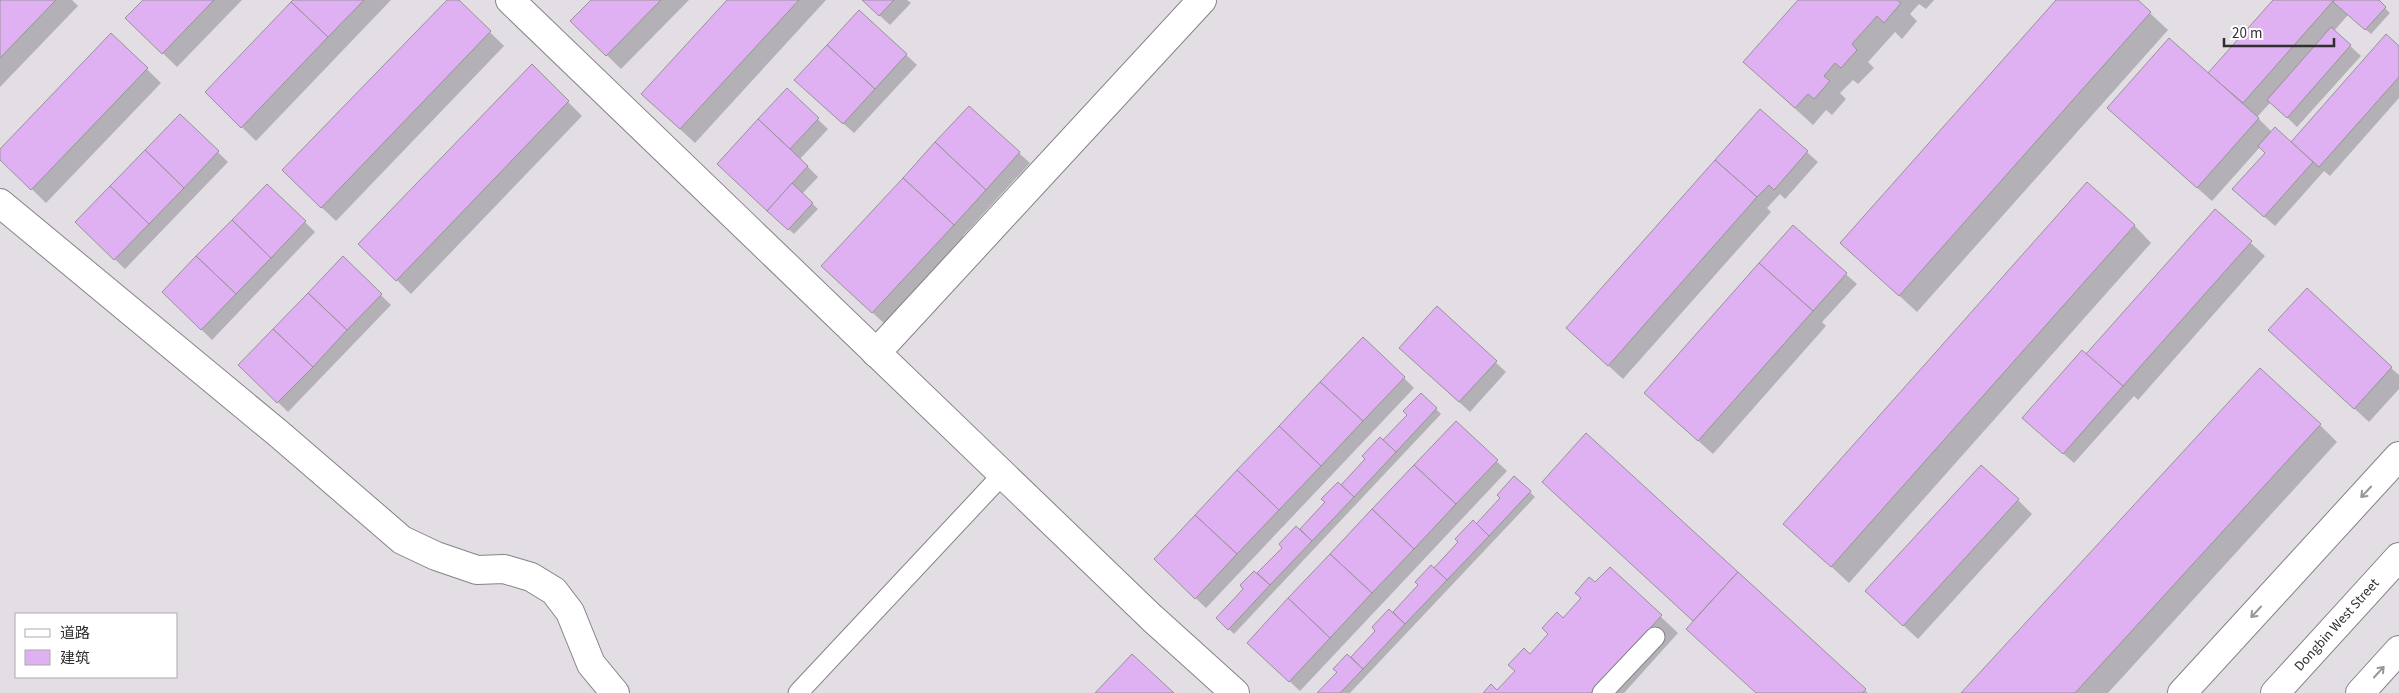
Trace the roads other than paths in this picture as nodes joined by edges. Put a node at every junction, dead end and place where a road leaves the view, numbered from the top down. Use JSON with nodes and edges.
{"nodes":[{"id":1,"x":510,"y":0,"type":"edge"},
{"id":2,"x":1202,"y":0,"type":"edge"},
{"id":3,"x":0,"y":203,"type":"edge"},
{"id":4,"x":876,"y":353,"type":"junction"},
{"id":5,"x":2399,"y":456,"type":"edge"},
{"id":6,"x":1003,"y":474,"type":"junction"},
{"id":7,"x":2399,"y":557,"type":"edge"},
{"id":8,"x":1655,"y":636,"type":"dead end"},
{"id":9,"x":2399,"y":650,"type":"edge"},
{"id":10,"x":608,"y":691,"type":"edge"},
{"id":11,"x":798,"y":693,"type":"edge"},
{"id":12,"x":1235,"y":693,"type":"edge"},
{"id":13,"x":1602,"y":693,"type":"edge"},
{"id":14,"x":2182,"y":693,"type":"edge"},
{"id":15,"x":2275,"y":693,"type":"edge"},
{"id":16,"x":2360,"y":693,"type":"edge"}],
"edges":[{"from":1,"to":4,"type":"street"},
{"from":2,"to":4,"type":"street"},
{"from":3,"to":10,"type":"street"},
{"from":4,"to":6,"type":"street"},
{"from":5,"to":14,"type":"street","one_way":true},
{"from":6,"to":11,"type":"lane"},
{"from":6,"to":12,"type":"street"},
{"from":7,"to":15,"type":"street","name":"Dongbin West Street"},
{"from":8,"to":13,"type":"lane"},
{"from":16,"to":9,"type":"street","one_way":true}]}
